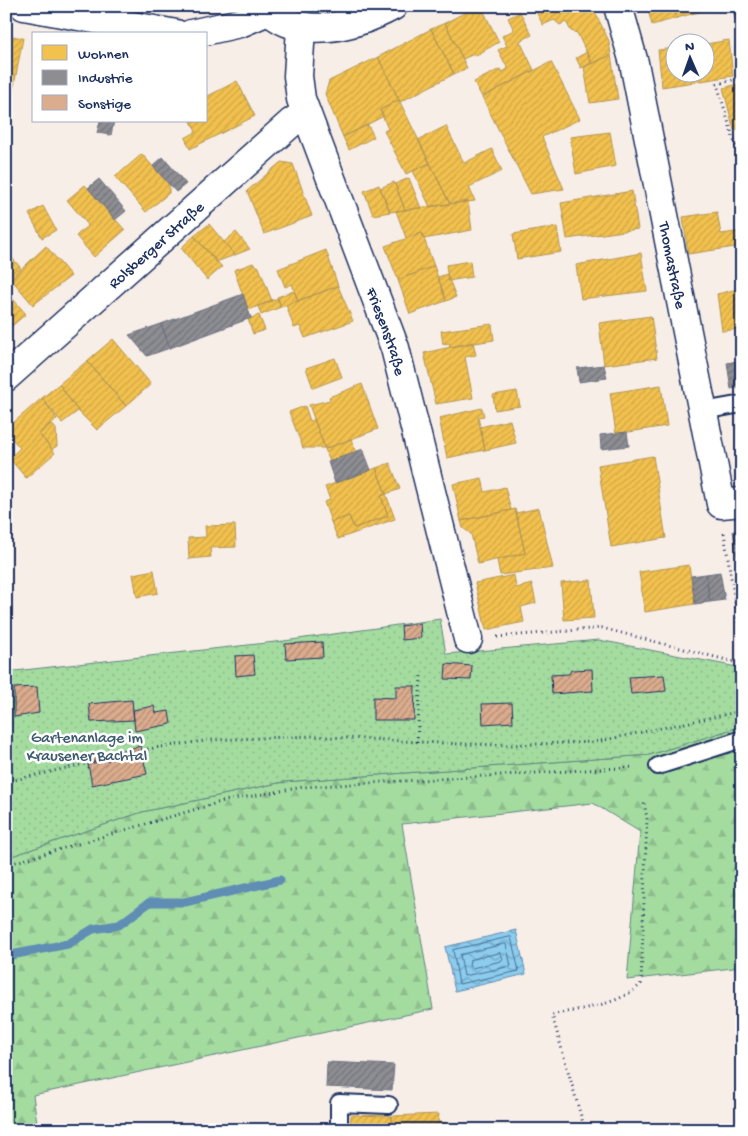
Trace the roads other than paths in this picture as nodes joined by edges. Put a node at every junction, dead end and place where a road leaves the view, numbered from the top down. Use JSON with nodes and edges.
{"nodes":[{"id":1,"x":24,"y":6,"type":"edge"},
{"id":2,"x":393,"y":6,"type":"edge"},
{"id":3,"x":618,"y":6,"type":"edge"},
{"id":4,"x":266,"y":8,"type":"edge"},
{"id":5,"x":301,"y":28,"type":"junction"},
{"id":6,"x":165,"y":32,"type":"edge"},
{"id":7,"x":200,"y":32,"type":"edge"},
{"id":8,"x":306,"y":113,"type":"junction"},
{"id":9,"x":6,"y":377,"type":"edge"},
{"id":10,"x":742,"y":404,"type":"edge"},
{"id":11,"x":703,"y":411,"type":"junction"},
{"id":12,"x":742,"y":502,"type":"edge"},
{"id":13,"x":468,"y":639,"type":"road end"},
{"id":14,"x":742,"y":739,"type":"edge"},
{"id":15,"x":658,"y":766,"type":"road end"},
{"id":16,"x":389,"y":1104,"type":"dead end"},
{"id":17,"x":339,"y":1130,"type":"edge"}],
"edges":[{"from":1,"to":6,"type":"street"},
{"from":2,"to":5,"type":"street"},
{"from":3,"to":11,"type":"street","name":"Thomastraße"},
{"from":4,"to":5,"type":"street"},
{"from":4,"to":7,"type":"street"},
{"from":5,"to":8,"type":"street","name":"Friesenstraße"},
{"from":8,"to":9,"type":"street","name":"Rolsberger Straße"},
{"from":8,"to":13,"type":"street","name":"Friesenstraße"},
{"from":10,"to":11,"type":"lane"},
{"from":11,"to":12,"type":"street","name":"Thomastraße"},
{"from":14,"to":15,"type":"lane"},
{"from":16,"to":17,"type":"lane"}]}
